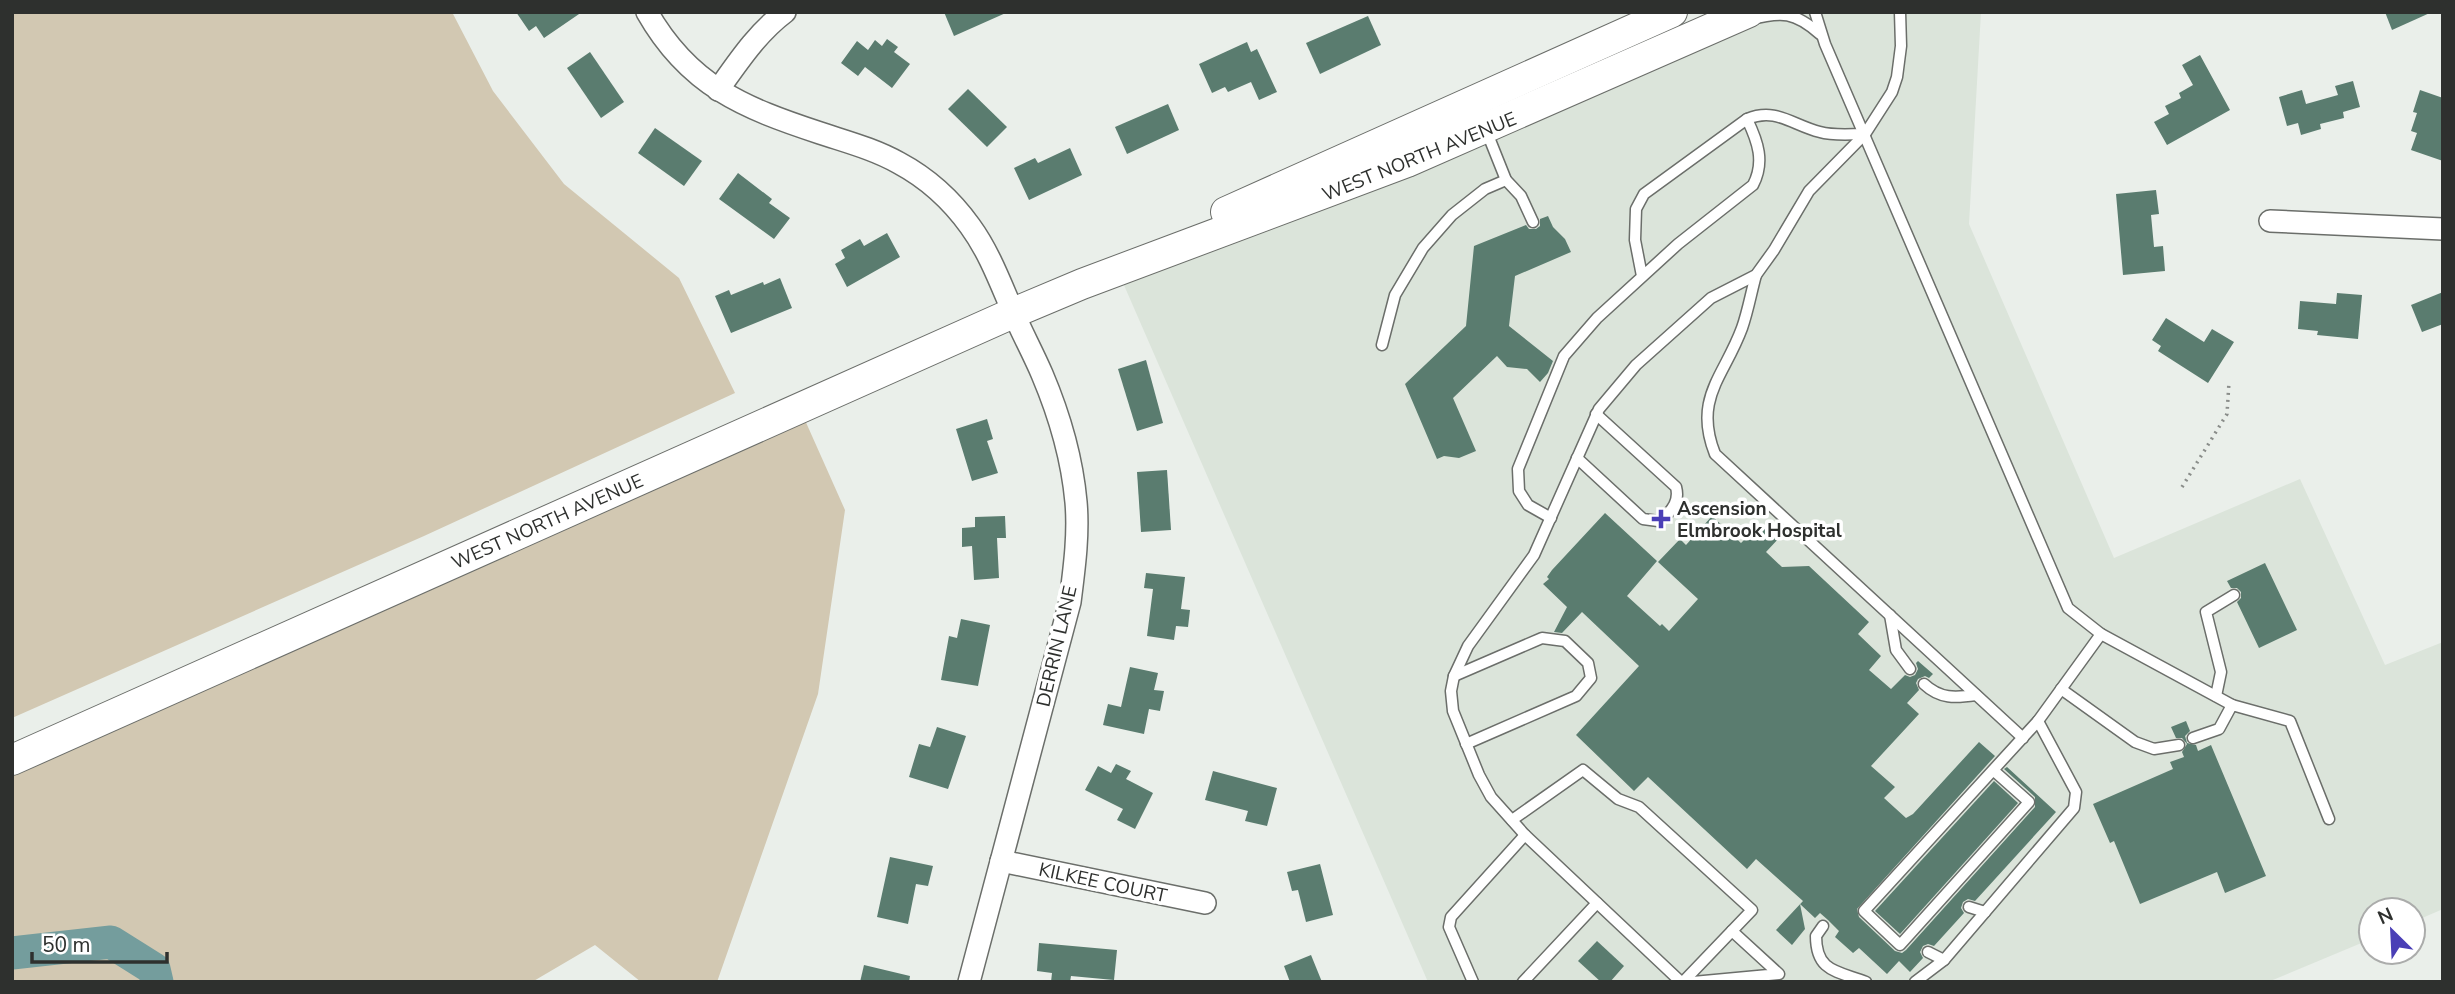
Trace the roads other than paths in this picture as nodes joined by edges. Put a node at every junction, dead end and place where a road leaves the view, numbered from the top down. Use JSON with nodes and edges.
{"nodes":[{"id":1,"x":647,"y":12,"type":"edge"},
{"id":2,"x":785,"y":12,"type":"edge"},
{"id":3,"x":1749,"y":12,"type":"edge"},
{"id":4,"x":1815,"y":12,"type":"edge"},
{"id":5,"x":1900,"y":12,"type":"edge"},
{"id":6,"x":1666,"y":13,"type":"edge"},
{"id":7,"x":1822,"y":36,"type":"junction"},
{"id":8,"x":1687,"y":40,"type":"junction"},
{"id":9,"x":718,"y":90,"type":"junction"},
{"id":10,"x":1479,"y":115,"type":"junction"},
{"id":11,"x":1747,"y":120,"type":"junction"},
{"id":12,"x":1864,"y":134,"type":"junction"},
{"id":13,"x":1506,"y":180,"type":"junction"},
{"id":14,"x":2270,"y":221,"type":"dead end"},
{"id":15,"x":1534,"y":222,"type":"dead end"},
{"id":16,"x":2443,"y":229,"type":"edge"},
{"id":17,"x":1756,"y":275,"type":"junction"},
{"id":18,"x":1642,"y":276,"type":"junction"},
{"id":19,"x":1013,"y":313,"type":"junction"},
{"id":20,"x":1382,"y":345,"type":"dead end"},
{"id":21,"x":1596,"y":414,"type":"junction"},
{"id":22,"x":1577,"y":458,"type":"junction"},
{"id":23,"x":1551,"y":518,"type":"junction"},
{"id":24,"x":2234,"y":595,"type":"dead end"},
{"id":25,"x":1890,"y":615,"type":"junction"},
{"id":26,"x":2101,"y":634,"type":"junction"},
{"id":27,"x":1910,"y":669,"type":"dead end"},
{"id":28,"x":1454,"y":676,"type":"junction"},
{"id":29,"x":1924,"y":684,"type":"dead end"},
{"id":30,"x":2062,"y":689,"type":"junction"},
{"id":31,"x":1976,"y":695,"type":"junction"},
{"id":32,"x":2216,"y":696,"type":"junction"},
{"id":33,"x":2232,"y":705,"type":"junction"},
{"id":34,"x":2038,"y":721,"type":"junction"},
{"id":35,"x":2023,"y":738,"type":"junction"},
{"id":36,"x":2193,"y":738,"type":"dead end"},
{"id":37,"x":1465,"y":744,"type":"junction"},
{"id":38,"x":2179,"y":745,"type":"dead end"},
{"id":39,"x":12,"y":760,"type":"edge"},
{"id":40,"x":1993,"y":770,"type":"junction"},
{"id":41,"x":2329,"y":819,"type":"dead end"},
{"id":42,"x":1512,"y":820,"type":"junction"},
{"id":43,"x":1525,"y":835,"type":"junction"},
{"id":44,"x":1001,"y":861,"type":"junction"},
{"id":45,"x":1205,"y":903,"type":"dead end"},
{"id":46,"x":1597,"y":903,"type":"junction"},
{"id":47,"x":1969,"y":907,"type":"dead end"},
{"id":48,"x":1985,"y":912,"type":"junction"},
{"id":49,"x":1823,"y":926,"type":"dead end"},
{"id":50,"x":1732,"y":931,"type":"junction"},
{"id":51,"x":1928,"y":952,"type":"dead end"},
{"id":52,"x":1944,"y":960,"type":"junction"},
{"id":53,"x":969,"y":982,"type":"edge"},
{"id":54,"x":1473,"y":982,"type":"edge"},
{"id":55,"x":1523,"y":982,"type":"edge"},
{"id":56,"x":1682,"y":982,"type":"edge"},
{"id":57,"x":1693,"y":982,"type":"edge"},
{"id":58,"x":1866,"y":982,"type":"edge"},
{"id":59,"x":1915,"y":982,"type":"edge"}],
"edges":[{"from":1,"to":9,"type":"street","name":"DERRIN LANE"},
{"from":2,"to":9,"type":"street"},
{"from":3,"to":8,"type":"main road","name":"WEST NORTH AVENUE"},
{"from":4,"to":7,"type":"lane"},
{"from":5,"to":12,"type":"lane"},
{"from":6,"to":8,"type":"street"},
{"from":6,"to":10,"type":"main road","name":"WEST NORTH AVENUE"},
{"from":7,"to":8,"type":"lane"},
{"from":7,"to":12,"type":"lane"},
{"from":8,"to":10,"type":"main road","name":"WEST NORTH AVENUE"},
{"from":9,"to":19,"type":"street","name":"DERRIN LANE"},
{"from":10,"to":13,"type":"lane"},
{"from":10,"to":19,"type":"main road","name":"WEST NORTH AVENUE"},
{"from":11,"to":12,"type":"lane"},
{"from":11,"to":18,"type":"lane"},
{"from":11,"to":18,"type":"lane"},
{"from":12,"to":17,"type":"lane"},
{"from":12,"to":26,"type":"lane"},
{"from":13,"to":15,"type":"lane"},
{"from":13,"to":20,"type":"lane"},
{"from":14,"to":16,"type":"street"},
{"from":17,"to":21,"type":"lane"},
{"from":17,"to":25,"type":"lane"},
{"from":18,"to":23,"type":"lane"},
{"from":19,"to":39,"type":"main road","name":"WEST NORTH AVENUE"},
{"from":19,"to":44,"type":"street","name":"DERRIN LANE"},
{"from":21,"to":22,"type":"lane"},
{"from":21,"to":22,"type":"lane"},
{"from":22,"to":23,"type":"lane"},
{"from":23,"to":28,"type":"lane"},
{"from":24,"to":32,"type":"lane"},
{"from":25,"to":27,"type":"lane"},
{"from":25,"to":31,"type":"lane"},
{"from":26,"to":30,"type":"lane"},
{"from":26,"to":32,"type":"lane"},
{"from":28,"to":37,"type":"lane"},
{"from":28,"to":37,"type":"lane"},
{"from":29,"to":31,"type":"lane"},
{"from":30,"to":34,"type":"lane"},
{"from":30,"to":38,"type":"lane"},
{"from":31,"to":35,"type":"lane"},
{"from":32,"to":33,"type":"lane"},
{"from":33,"to":36,"type":"lane"},
{"from":33,"to":41,"type":"lane"},
{"from":34,"to":35,"type":"lane"},
{"from":34,"to":48,"type":"lane"},
{"from":35,"to":40,"type":"lane"},
{"from":37,"to":42,"type":"lane"},
{"from":40,"to":40,"type":"lane"},
{"from":42,"to":43,"type":"lane"},
{"from":42,"to":50,"type":"lane"},
{"from":43,"to":46,"type":"lane"},
{"from":43,"to":54,"type":"lane"},
{"from":44,"to":45,"type":"street","name":"KILKEE COURT"},
{"from":44,"to":53,"type":"street","name":"DERRIN LANE"},
{"from":46,"to":55,"type":"lane"},
{"from":46,"to":56,"type":"lane"},
{"from":47,"to":48,"type":"lane"},
{"from":48,"to":52,"type":"lane"},
{"from":49,"to":58,"type":"lane"},
{"from":50,"to":56,"type":"lane"},
{"from":50,"to":57,"type":"lane"},
{"from":51,"to":52,"type":"lane"},
{"from":52,"to":59,"type":"lane"}]}
